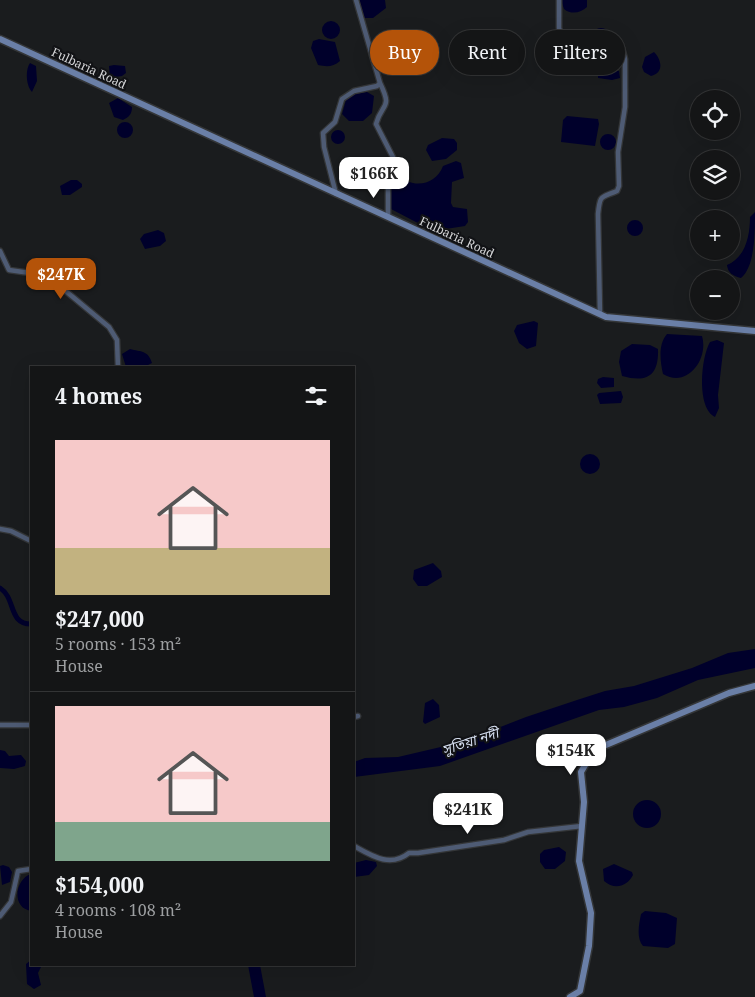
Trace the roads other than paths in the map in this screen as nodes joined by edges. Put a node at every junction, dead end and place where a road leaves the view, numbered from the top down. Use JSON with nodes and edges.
{"nodes":[{"id":1,"x":356,"y":0,"type":"edge"},
{"id":2,"x":559,"y":0,"type":"edge"},
{"id":3,"x":0,"y":39,"type":"edge"},
{"id":4,"x":380,"y":83,"type":"junction"},
{"id":5,"x":336,"y":194,"type":"junction"},
{"id":6,"x":388,"y":217,"type":"junction"},
{"id":7,"x":0,"y":251,"type":"edge"},
{"id":8,"x":600,"y":314,"type":"junction"},
{"id":9,"x":755,"y":331,"type":"edge"},
{"id":10,"x":118,"y":366,"type":"edge"},
{"id":11,"x":0,"y":529,"type":"edge"},
{"id":12,"x":30,"y":541,"type":"edge"},
{"id":13,"x":755,"y":686,"type":"edge"},
{"id":14,"x":0,"y":724,"type":"edge"},
{"id":15,"x":30,"y":725,"type":"edge"},
{"id":16,"x":582,"y":826,"type":"junction"},
{"id":17,"x":355,"y":847,"type":"edge"},
{"id":18,"x":30,"y":869,"type":"edge"},
{"id":19,"x":0,"y":916,"type":"edge"},
{"id":20,"x":570,"y":997,"type":"edge"}],
"edges":[{"from":1,"to":4,"type":"street"},
{"from":2,"to":8,"type":"street"},
{"from":3,"to":5,"type":"main road","name":"Fulbaria Road"},
{"from":4,"to":5,"type":"street"},
{"from":4,"to":6,"type":"street"},
{"from":5,"to":6,"type":"main road","name":"Fulbaria Road"},
{"from":6,"to":8,"type":"main road","name":"Fulbaria Road"},
{"from":7,"to":10,"type":"street"},
{"from":8,"to":9,"type":"main road","name":"Fulbaria Road"},
{"from":11,"to":12,"type":"street"},
{"from":13,"to":16,"type":"main road"},
{"from":14,"to":15,"type":"street"},
{"from":16,"to":17,"type":"street"},
{"from":16,"to":20,"type":"main road"},
{"from":18,"to":19,"type":"street"}]}
